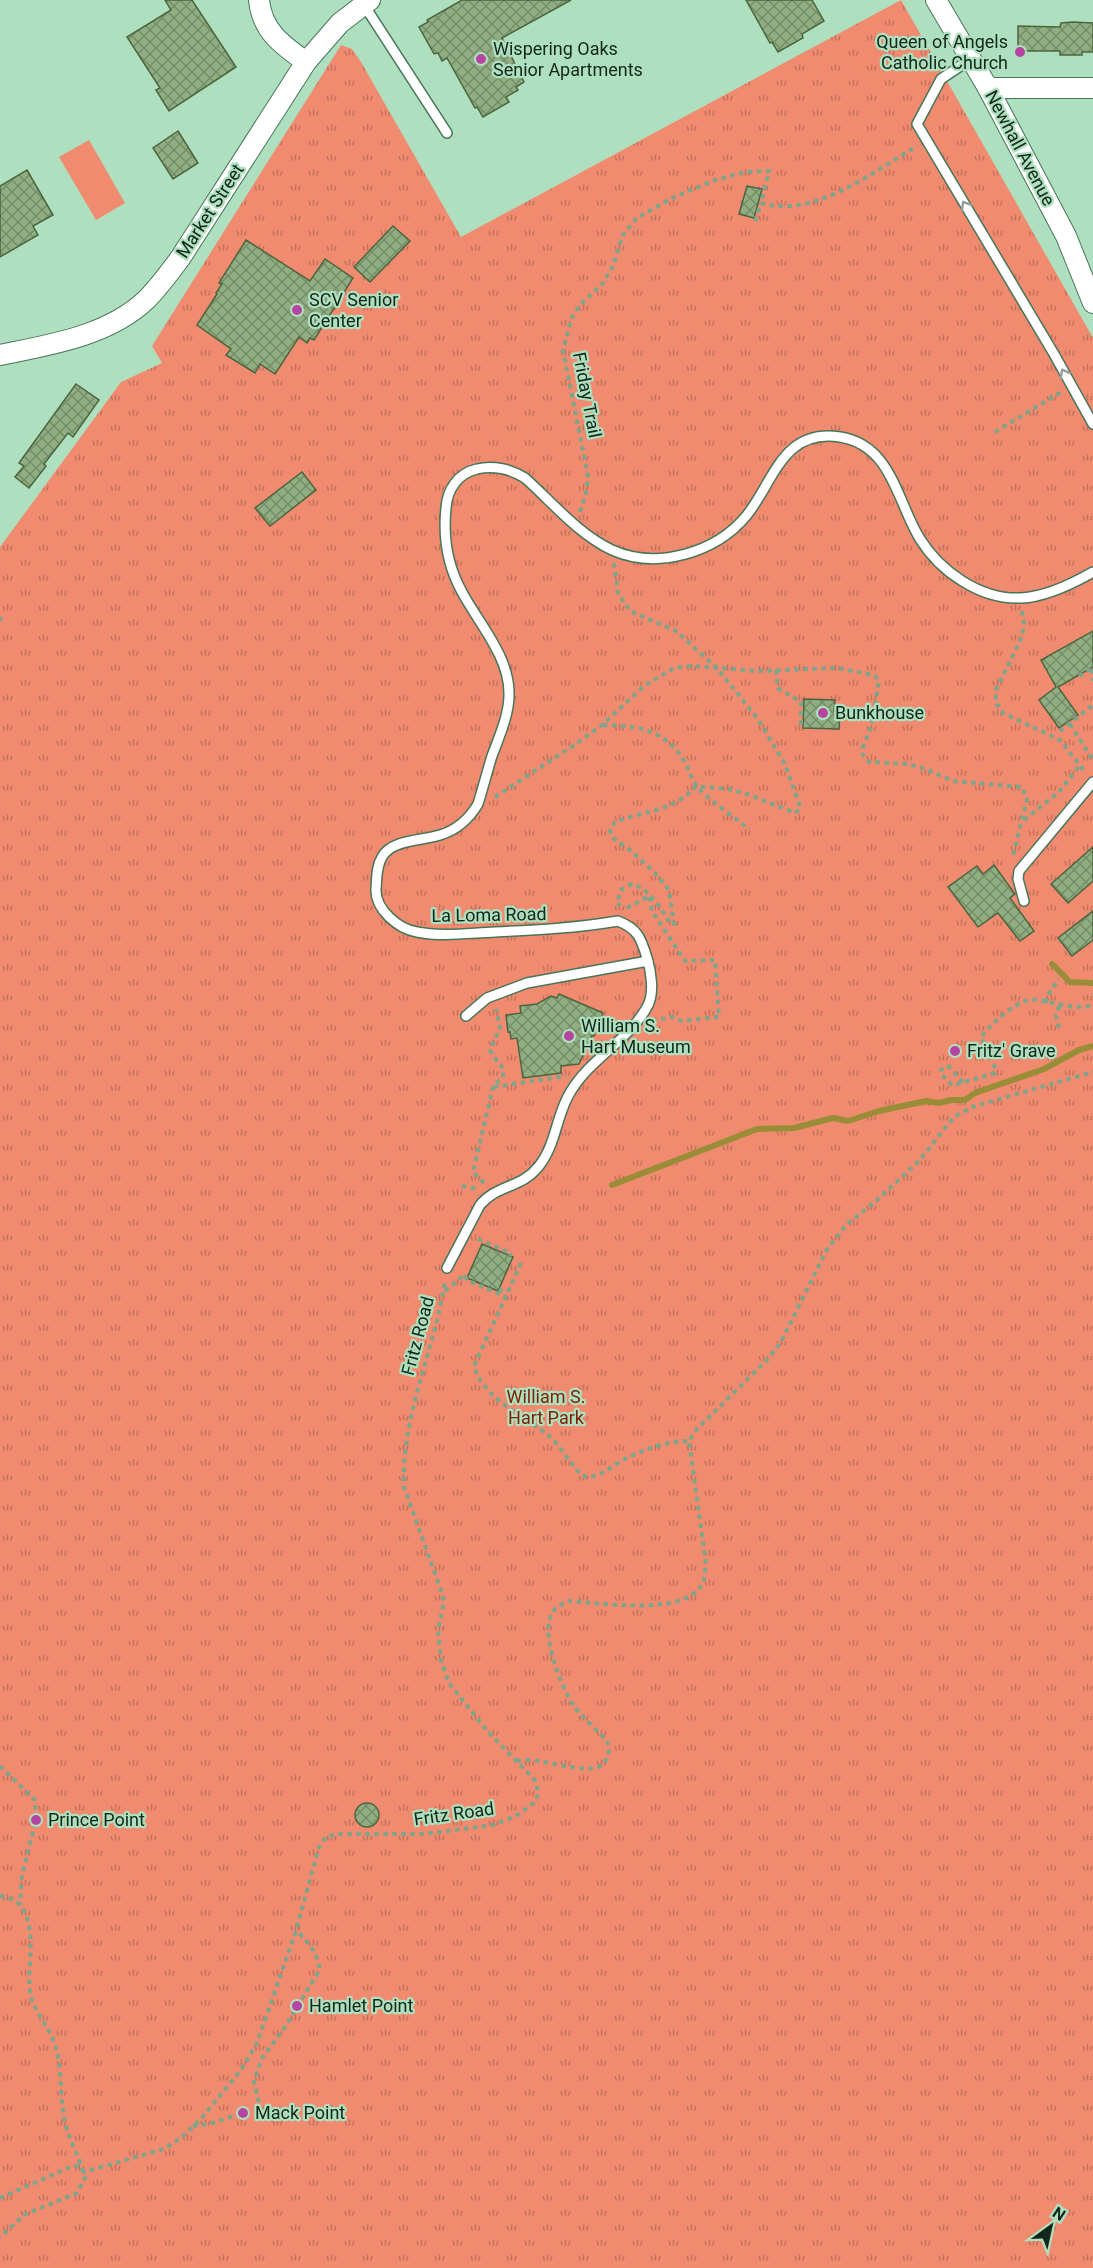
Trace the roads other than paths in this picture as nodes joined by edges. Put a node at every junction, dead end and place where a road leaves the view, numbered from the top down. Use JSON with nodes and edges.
{"nodes":[{"id":1,"x":259,"y":0,"type":"edge"},
{"id":2,"x":936,"y":0,"type":"edge"},
{"id":3,"x":950,"y":0,"type":"edge"},
{"id":4,"x":367,"y":2,"type":"edge"},
{"id":5,"x":950,"y":24,"type":"junction"},
{"id":6,"x":971,"y":59,"type":"junction"},
{"id":7,"x":306,"y":62,"type":"junction"},
{"id":8,"x":988,"y":88,"type":"junction"},
{"id":9,"x":1093,"y":88,"type":"edge"},
{"id":10,"x":447,"y":133,"type":"dead end"},
{"id":11,"x":1066,"y":236,"type":"junction"},
{"id":12,"x":1093,"y":272,"type":"edge"},
{"id":13,"x":1093,"y":303,"type":"edge"},
{"id":14,"x":0,"y":354,"type":"edge"},
{"id":15,"x":1093,"y":424,"type":"edge"},
{"id":16,"x":1093,"y":572,"type":"edge"},
{"id":17,"x":1093,"y":782,"type":"edge"},
{"id":18,"x":1024,"y":901,"type":"dead end"},
{"id":19,"x":648,"y":961,"type":"junction"},
{"id":20,"x":466,"y":1016,"type":"dead end"},
{"id":21,"x":447,"y":1268,"type":"road end"}],
"edges":[{"from":1,"to":7,"type":"street"},
{"from":2,"to":5,"type":"street","name":"Newhall Avenue"},
{"from":3,"to":5,"type":"street"},
{"from":4,"to":7,"type":"street","name":"Market Street"},
{"from":4,"to":10,"type":"lane"},
{"from":5,"to":6,"type":"street","name":"Newhall Avenue"},
{"from":6,"to":8,"type":"street","name":"Newhall Avenue"},
{"from":15,"to":6,"type":"lane","one_way":true},
{"from":7,"to":14,"type":"street","name":"Market Street"},
{"from":8,"to":9,"type":"street"},
{"from":8,"to":11,"type":"street","name":"Newhall Avenue"},
{"from":11,"to":12,"type":"street","name":"Newhall Avenue"},
{"from":11,"to":13,"type":"street","name":"Newhall Avenue"},
{"from":16,"to":19,"type":"lane","name":"La Loma Road"},
{"from":17,"to":18,"type":"lane"},
{"from":19,"to":20,"type":"lane"},
{"from":19,"to":21,"type":"lane","name":"La Loma Road"}]}
